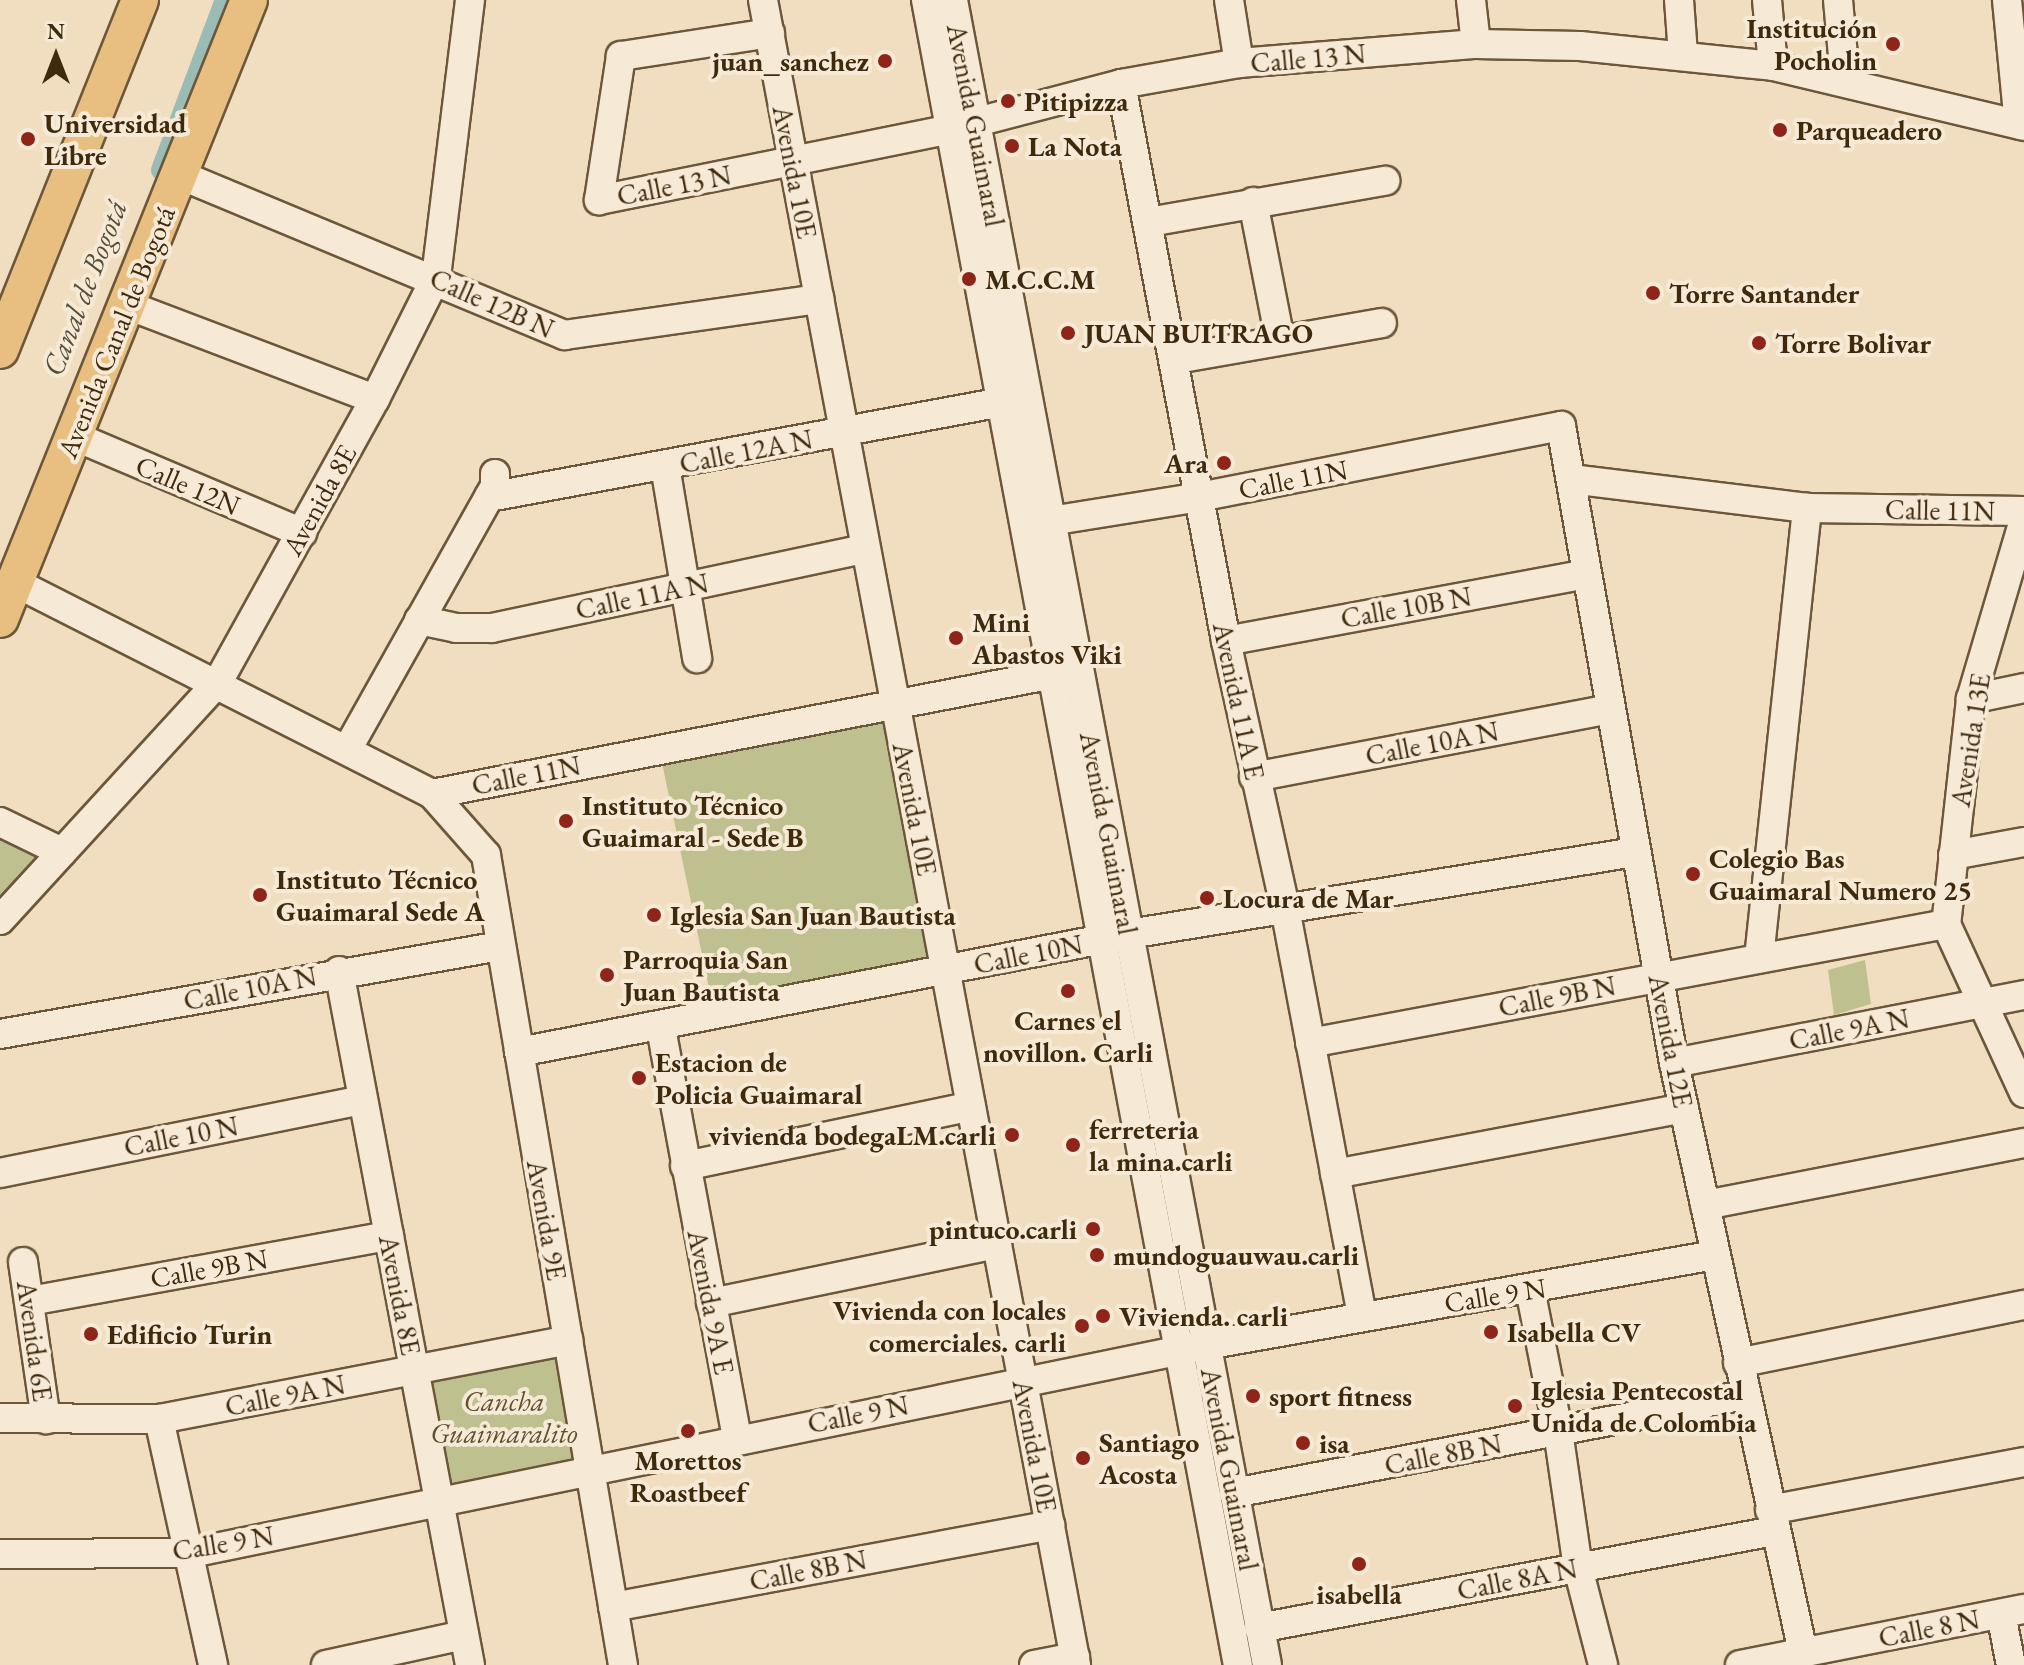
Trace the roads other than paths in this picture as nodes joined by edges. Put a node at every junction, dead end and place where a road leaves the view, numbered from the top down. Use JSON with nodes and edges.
{"nodes":[{"id":1,"x":140,"y":0,"type":"edge"},
{"id":2,"x":249,"y":0,"type":"edge"},
{"id":3,"x":470,"y":0,"type":"edge"},
{"id":4,"x":763,"y":0,"type":"edge"},
{"id":5,"x":926,"y":0,"type":"edge"},
{"id":6,"x":953,"y":0,"type":"edge"},
{"id":7,"x":1229,"y":0,"type":"edge"},
{"id":8,"x":1471,"y":0,"type":"edge"},
{"id":9,"x":1679,"y":0,"type":"edge"},
{"id":10,"x":1767,"y":0,"type":"edge"},
{"id":11,"x":1838,"y":0,"type":"edge"},
{"id":12,"x":2007,"y":0,"type":"edge"},
{"id":13,"x":770,"y":33,"type":"junction"},
{"id":14,"x":1476,"y":44,"type":"junction"},
{"id":15,"x":1683,"y":54,"type":"junction"},
{"id":16,"x":1239,"y":63,"type":"junction"},
{"id":17,"x":1773,"y":66,"type":"junction"},
{"id":18,"x":1845,"y":79,"type":"junction"},
{"id":19,"x":1121,"y":84,"type":"junction"},
{"id":20,"x":2022,"y":125,"type":"edge"},
{"id":21,"x":963,"y":126,"type":"junction"},
{"id":22,"x":793,"y":161,"type":"junction"},
{"id":23,"x":180,"y":175,"type":"junction"},
{"id":24,"x":1385,"y":181,"type":"dead end"},
{"id":25,"x":1253,"y":202,"type":"junction"},
{"id":26,"x":1149,"y":222,"type":"junction"},
{"id":27,"x":436,"y":277,"type":"junction"},
{"id":28,"x":819,"y":299,"type":"junction"},
{"id":29,"x":127,"y":305,"type":"junction"},
{"id":30,"x":1382,"y":323,"type":"dead end"},
{"id":31,"x":1280,"y":339,"type":"junction"},
{"id":32,"x":0,"y":350,"type":"edge"},
{"id":33,"x":1176,"y":359,"type":"junction"},
{"id":34,"x":375,"y":399,"type":"junction"},
{"id":35,"x":1002,"y":402,"type":"junction"},
{"id":36,"x":1561,"y":426,"type":"joint"},
{"id":37,"x":844,"y":432,"type":"junction"},
{"id":38,"x":74,"y":436,"type":"junction"},
{"id":39,"x":665,"y":466,"type":"junction"},
{"id":40,"x":1571,"y":479,"type":"junction"},
{"id":41,"x":1199,"y":497,"type":"junction"},
{"id":42,"x":1807,"y":508,"type":"junction"},
{"id":43,"x":2024,"y":511,"type":"edge"},
{"id":44,"x":2024,"y":520,"type":"edge"},
{"id":45,"x":1038,"y":523,"type":"junction"},
{"id":46,"x":302,"y":533,"type":"junction"},
{"id":47,"x":865,"y":549,"type":"junction"},
{"id":48,"x":1587,"y":574,"type":"junction"},
{"id":49,"x":16,"y":583,"type":"junction"},
{"id":50,"x":685,"y":587,"type":"junction"},
{"id":51,"x":0,"y":619,"type":"edge"},
{"id":52,"x":419,"y":620,"type":"junction"},
{"id":53,"x":1226,"y":641,"type":"junction"},
{"id":54,"x":697,"y":658,"type":"dead end"},
{"id":55,"x":1066,"y":672,"type":"junction"},
{"id":56,"x":218,"y":682,"type":"junction"},
{"id":57,"x":2024,"y":688,"type":"edge"},
{"id":58,"x":1971,"y":699,"type":"junction"},
{"id":59,"x":895,"y":702,"type":"junction"},
{"id":60,"x":1610,"y":709,"type":"junction"},
{"id":61,"x":348,"y":748,"type":"junction"},
{"id":62,"x":1254,"y":777,"type":"junction"},
{"id":63,"x":432,"y":794,"type":"junction"},
{"id":64,"x":0,"y":822,"type":"edge"},
{"id":65,"x":2024,"y":842,"type":"edge"},
{"id":66,"x":62,"y":852,"type":"junction"},
{"id":67,"x":1635,"y":852,"type":"junction"},
{"id":68,"x":1953,"y":855,"type":"junction"},
{"id":69,"x":1285,"y":908,"type":"junction"},
{"id":70,"x":0,"y":920,"type":"edge"},
{"id":71,"x":1946,"y":924,"type":"junction"},
{"id":72,"x":1116,"y":936,"type":"junction"},
{"id":73,"x":500,"y":946,"type":"junction"},
{"id":74,"x":1759,"y":958,"type":"junction"},
{"id":75,"x":946,"y":970,"type":"junction"},
{"id":76,"x":339,"y":971,"type":"junction"},
{"id":77,"x":1659,"y":976,"type":"junction"},
{"id":78,"x":2024,"y":995,"type":"edge"},
{"id":79,"x":1985,"y":1003,"type":"junction"},
{"id":80,"x":661,"y":1028,"type":"junction"},
{"id":81,"x":0,"y":1034,"type":"edge"},
{"id":82,"x":1310,"y":1043,"type":"junction"},
{"id":83,"x":519,"y":1052,"type":"junction"},
{"id":84,"x":1674,"y":1063,"type":"junction"},
{"id":85,"x":2024,"y":1093,"type":"edge"},
{"id":86,"x":363,"y":1100,"type":"junction"},
{"id":87,"x":971,"y":1106,"type":"junction"},
{"id":88,"x":1684,"y":1108,"type":"junction"},
{"id":89,"x":2024,"y":1143,"type":"edge"},
{"id":90,"x":685,"y":1166,"type":"junction"},
{"id":91,"x":0,"y":1173,"type":"edge"},
{"id":92,"x":1335,"y":1174,"type":"junction"},
{"id":93,"x":1705,"y":1205,"type":"junction"},
{"id":94,"x":389,"y":1236,"type":"junction"},
{"id":95,"x":997,"y":1244,"type":"junction"},
{"id":96,"x":1715,"y":1255,"type":"junction"},
{"id":97,"x":23,"y":1262,"type":"dead end"},
{"id":98,"x":1530,"y":1289,"type":"junction"},
{"id":99,"x":30,"y":1301,"type":"junction"},
{"id":100,"x":711,"y":1303,"type":"junction"},
{"id":101,"x":2024,"y":1305,"type":"edge"},
{"id":102,"x":1362,"y":1316,"type":"junction"},
{"id":103,"x":568,"y":1340,"type":"junction"},
{"id":104,"x":1193,"y":1348,"type":"junction"},
{"id":105,"x":1738,"y":1363,"type":"junction"},
{"id":106,"x":414,"y":1370,"type":"junction"},
{"id":107,"x":1023,"y":1381,"type":"junction"},
{"id":108,"x":1745,"y":1395,"type":"junction"},
{"id":109,"x":0,"y":1418,"type":"edge"},
{"id":110,"x":46,"y":1419,"type":"junction"},
{"id":111,"x":159,"y":1419,"type":"junction"},
{"id":112,"x":1558,"y":1431,"type":"junction"},
{"id":113,"x":737,"y":1438,"type":"junction"},
{"id":114,"x":2024,"y":1462,"type":"edge"},
{"id":115,"x":589,"y":1468,"type":"junction"},
{"id":116,"x":1234,"y":1493,"type":"junction"},
{"id":117,"x":439,"y":1500,"type":"junction"},
{"id":118,"x":1772,"y":1521,"type":"junction"},
{"id":119,"x":1050,"y":1525,"type":"junction"},
{"id":120,"x":191,"y":1553,"type":"junction"},
{"id":121,"x":0,"y":1554,"type":"edge"},
{"id":122,"x":1578,"y":1568,"type":"junction"},
{"id":123,"x":613,"y":1607,"type":"junction"},
{"id":124,"x":2013,"y":1611,"type":"edge"},
{"id":125,"x":1259,"y":1628,"type":"junction"},
{"id":126,"x":464,"y":1635,"type":"junction"},
{"id":127,"x":1803,"y":1652,"type":"junction"},
{"id":128,"x":1075,"y":1661,"type":"edge"},
{"id":129,"x":213,"y":1665,"type":"edge"},
{"id":130,"x":326,"y":1665,"type":"edge"},
{"id":131,"x":470,"y":1665,"type":"edge"},
{"id":132,"x":623,"y":1665,"type":"edge"},
{"id":133,"x":1034,"y":1665,"type":"edge"},
{"id":134,"x":1238,"y":1665,"type":"edge"},
{"id":135,"x":1267,"y":1665,"type":"edge"},
{"id":136,"x":1603,"y":1665,"type":"edge"},
{"id":137,"x":1740,"y":1665,"type":"edge"},
{"id":138,"x":2011,"y":1665,"type":"edge"}],
"edges":[{"from":1,"to":32,"type":"main road"},
{"from":2,"to":23,"type":"main road","name":"Avenida Canal de Bogotá"},
{"from":3,"to":27,"type":"street","name":"Avenida 8E"},
{"from":4,"to":13,"type":"street","name":"Avenida 10E"},
{"from":5,"to":21,"type":"street","name":"Avenida Guaimaral"},
{"from":6,"to":21,"type":"street","name":"Avenida Guaimaral"},
{"from":7,"to":16,"type":"street"},
{"from":8,"to":14,"type":"street"},
{"from":9,"to":15,"type":"street"},
{"from":10,"to":17,"type":"street"},
{"from":11,"to":18,"type":"street"},
{"from":12,"to":20,"type":"street"},
{"from":13,"to":22,"type":"street","name":"Avenida 10E"},
{"from":13,"to":22,"type":"street","name":"Calle 13 N"},
{"from":14,"to":15,"type":"street","name":"Calle 13 N"},
{"from":14,"to":16,"type":"street","name":"Calle 13 N"},
{"from":15,"to":17,"type":"street","name":"Calle 13 N"},
{"from":16,"to":19,"type":"street","name":"Calle 13 N"},
{"from":17,"to":18,"type":"street","name":"Calle 13 N"},
{"from":18,"to":20,"type":"street","name":"Calle 13 N"},
{"from":19,"to":21,"type":"street","name":"Calle 13 N"},
{"from":19,"to":26,"type":"street","name":"Avenida 11A E"},
{"from":21,"to":22,"type":"street","name":"Calle 13 N"},
{"from":21,"to":35,"type":"street","name":"Avenida Guaimaral"},
{"from":21,"to":45,"type":"street","name":"Avenida Guaimaral"},
{"from":22,"to":28,"type":"street","name":"Avenida 10E"},
{"from":23,"to":27,"type":"street","name":"Calle 12B N"},
{"from":23,"to":29,"type":"main road","name":"Avenida Canal de Bogotá"},
{"from":24,"to":25,"type":"street"},
{"from":25,"to":26,"type":"street"},
{"from":25,"to":31,"type":"street"},
{"from":26,"to":33,"type":"street","name":"Avenida 11A E"},
{"from":27,"to":28,"type":"street","name":"Calle 12B N"},
{"from":27,"to":34,"type":"street","name":"Avenida 8E"},
{"from":28,"to":37,"type":"street","name":"Avenida 10E"},
{"from":29,"to":34,"type":"street"},
{"from":29,"to":38,"type":"main road","name":"Avenida Canal de Bogotá"},
{"from":30,"to":31,"type":"street"},
{"from":31,"to":33,"type":"street"},
{"from":33,"to":41,"type":"street","name":"Avenida 11A E"},
{"from":34,"to":46,"type":"street","name":"Avenida 8E"},
{"from":35,"to":37,"type":"street","name":"Calle 12A N"},
{"from":35,"to":45,"type":"street","name":"Avenida Guaimaral"},
{"from":36,"to":40,"type":"street","name":"Avenida 12E"},
{"from":36,"to":41,"type":"street","name":"Calle 11N"},
{"from":37,"to":39,"type":"street","name":"Calle 12A N"},
{"from":37,"to":47,"type":"street","name":"Avenida 10E"},
{"from":38,"to":46,"type":"street","name":"Calle 12N"},
{"from":38,"to":49,"type":"main road","name":"Avenida Canal de Bogotá"},
{"from":39,"to":50,"type":"street"},
{"from":39,"to":52,"type":"street","name":"Calle 12A N"},
{"from":40,"to":42,"type":"street","name":"Calle 11N"},
{"from":40,"to":48,"type":"street","name":"Avenida 12E"},
{"from":41,"to":45,"type":"street","name":"Calle 11N"},
{"from":41,"to":53,"type":"street","name":"Avenida 11A E"},
{"from":42,"to":43,"type":"street","name":"Calle 11N"},
{"from":42,"to":74,"type":"street"},
{"from":44,"to":58,"type":"street","name":"Avenida 13E"},
{"from":45,"to":55,"type":"street","name":"Avenida Guaimaral"},
{"from":46,"to":56,"type":"street","name":"Avenida 8E"},
{"from":47,"to":50,"type":"street","name":"Calle 11A N"},
{"from":47,"to":59,"type":"street","name":"Avenida 10E"},
{"from":48,"to":53,"type":"street","name":"Calle 10B N"},
{"from":48,"to":60,"type":"street","name":"Avenida 12E"},
{"from":49,"to":51,"type":"main road","name":"Avenida Canal de Bogotá"},
{"from":49,"to":56,"type":"street","name":"Calle 11N"},
{"from":50,"to":52,"type":"street","name":"Calle 11A N"},
{"from":50,"to":54,"type":"street"},
{"from":52,"to":61,"type":"street"},
{"from":53,"to":62,"type":"street","name":"Avenida 11A E"},
{"from":55,"to":59,"type":"street","name":"Calle 11N"},
{"from":55,"to":72,"type":"street","name":"Avenida Guaimaral"},
{"from":56,"to":61,"type":"street","name":"Calle 11N"},
{"from":56,"to":66,"type":"street","name":"Avenida 8E"},
{"from":57,"to":58,"type":"street"},
{"from":58,"to":68,"type":"street","name":"Avenida 13E"},
{"from":59,"to":63,"type":"street","name":"Calle 11N"},
{"from":59,"to":75,"type":"street","name":"Avenida 10E"},
{"from":60,"to":62,"type":"street","name":"Calle 10A N"},
{"from":60,"to":67,"type":"street","name":"Avenida 12E"},
{"from":61,"to":63,"type":"street","name":"Calle 11N"},
{"from":62,"to":69,"type":"street","name":"Avenida 11A E"},
{"from":63,"to":73,"type":"street","name":"Avenida 9E"},
{"from":64,"to":66,"type":"street"},
{"from":65,"to":68,"type":"street"},
{"from":66,"to":70,"type":"street","name":"Avenida 8E"},
{"from":67,"to":69,"type":"street","name":"Calle 10N"},
{"from":67,"to":77,"type":"street","name":"Avenida 12E"},
{"from":68,"to":71,"type":"street","name":"Avenida 13E"},
{"from":69,"to":72,"type":"street","name":"Calle 10N"},
{"from":69,"to":82,"type":"street","name":"Avenida 11A E"},
{"from":71,"to":74,"type":"street","name":"Calle 9B N"},
{"from":71,"to":79,"type":"street"},
{"from":72,"to":75,"type":"street","name":"Calle 10N"},
{"from":72,"to":104,"type":"street","name":"Avenida Guaimaral"},
{"from":73,"to":76,"type":"street","name":"Calle 10A N"},
{"from":73,"to":83,"type":"street","name":"Avenida 9E"},
{"from":74,"to":77,"type":"street","name":"Calle 9B N"},
{"from":75,"to":80,"type":"street","name":"Calle 10N"},
{"from":75,"to":87,"type":"street","name":"Avenida 10E"},
{"from":76,"to":81,"type":"street","name":"Calle 10A N"},
{"from":76,"to":86,"type":"street","name":"Avenida 8E"},
{"from":77,"to":82,"type":"street","name":"Calle 9B N"},
{"from":77,"to":84,"type":"street","name":"Avenida 12E"},
{"from":78,"to":79,"type":"street","name":"Calle 9A N"},
{"from":79,"to":84,"type":"street","name":"Calle 9A N"},
{"from":79,"to":85,"type":"street"},
{"from":80,"to":83,"type":"street","name":"Calle 10N"},
{"from":80,"to":90,"type":"street","name":"Avenida 9A E"},
{"from":82,"to":92,"type":"street","name":"Avenida 11A E"},
{"from":83,"to":103,"type":"street","name":"Avenida 9E"},
{"from":84,"to":88,"type":"street","name":"Avenida 12E"},
{"from":86,"to":91,"type":"street","name":"Calle 10 N"},
{"from":86,"to":94,"type":"street","name":"Avenida 8E"},
{"from":87,"to":90,"type":"street"},
{"from":87,"to":95,"type":"street","name":"Avenida 10E"},
{"from":88,"to":92,"type":"street"},
{"from":88,"to":93,"type":"street","name":"Avenida 12E"},
{"from":89,"to":93,"type":"street"},
{"from":90,"to":100,"type":"street","name":"Avenida 9A E"},
{"from":92,"to":102,"type":"street","name":"Avenida 11A E"},
{"from":93,"to":96,"type":"street","name":"Avenida 12E"},
{"from":94,"to":99,"type":"street","name":"Calle 9B N"},
{"from":94,"to":106,"type":"street","name":"Avenida 8E"},
{"from":95,"to":100,"type":"street"},
{"from":95,"to":107,"type":"street","name":"Avenida 10E"},
{"from":96,"to":98,"type":"street","name":"Calle 9 N"},
{"from":96,"to":105,"type":"street","name":"Avenida 12E"},
{"from":97,"to":99,"type":"street","name":"Avenida 6E"},
{"from":98,"to":102,"type":"street","name":"Calle 9 N"},
{"from":98,"to":112,"type":"street"},
{"from":99,"to":110,"type":"street","name":"Avenida 6E"},
{"from":100,"to":113,"type":"street","name":"Avenida 9A E"},
{"from":101,"to":105,"type":"street"},
{"from":102,"to":104,"type":"street","name":"Calle 9 N"},
{"from":103,"to":106,"type":"street","name":"Calle 9A N"},
{"from":103,"to":115,"type":"street","name":"Avenida 9E"},
{"from":104,"to":107,"type":"street","name":"Calle 9 N"},
{"from":104,"to":116,"type":"street","name":"Avenida Guaimaral"},
{"from":104,"to":134,"type":"street","name":"Avenida Guaimaral"},
{"from":105,"to":108,"type":"street","name":"Avenida 12E"},
{"from":106,"to":111,"type":"street","name":"Calle 9A N"},
{"from":106,"to":117,"type":"street","name":"Avenida 8E"},
{"from":107,"to":113,"type":"street","name":"Calle 9 N"},
{"from":107,"to":119,"type":"street","name":"Avenida 10E"},
{"from":108,"to":112,"type":"street","name":"Calle 8B N"},
{"from":108,"to":118,"type":"street","name":"Avenida 12E"},
{"from":109,"to":110,"type":"street","name":"Calle 9A N"},
{"from":110,"to":111,"type":"street","name":"Calle 9A N"},
{"from":111,"to":120,"type":"street"},
{"from":112,"to":116,"type":"street","name":"Calle 8B N"},
{"from":112,"to":122,"type":"street"},
{"from":113,"to":115,"type":"street","name":"Calle 9 N"},
{"from":114,"to":118,"type":"street","name":"Calle 8A N"},
{"from":115,"to":117,"type":"street","name":"Calle 9 N"},
{"from":115,"to":123,"type":"street","name":"Avenida 9E"},
{"from":116,"to":125,"type":"street","name":"Avenida Guaimaral"},
{"from":117,"to":120,"type":"street","name":"Calle 9 N"},
{"from":117,"to":126,"type":"street","name":"Avenida 8E"},
{"from":118,"to":122,"type":"street","name":"Calle 8A N"},
{"from":118,"to":127,"type":"street","name":"Avenida 12E"},
{"from":119,"to":123,"type":"street","name":"Calle 8B N"},
{"from":119,"to":128,"type":"street","name":"Avenida 10E"},
{"from":120,"to":121,"type":"street","name":"Calle 9 N"},
{"from":120,"to":129,"type":"street"},
{"from":122,"to":125,"type":"street","name":"Calle 8A N"},
{"from":122,"to":136,"type":"street"},
{"from":123,"to":132,"type":"street","name":"Avenida 9E"},
{"from":124,"to":127,"type":"street","name":"Calle 8 N"},
{"from":124,"to":138,"type":"street"},
{"from":125,"to":135,"type":"street","name":"Avenida Guaimaral"},
{"from":126,"to":130,"type":"street"},
{"from":126,"to":131,"type":"street","name":"Avenida 8E"},
{"from":127,"to":137,"type":"street","name":"Calle 8 N"},
{"from":128,"to":133,"type":"street"}]}
